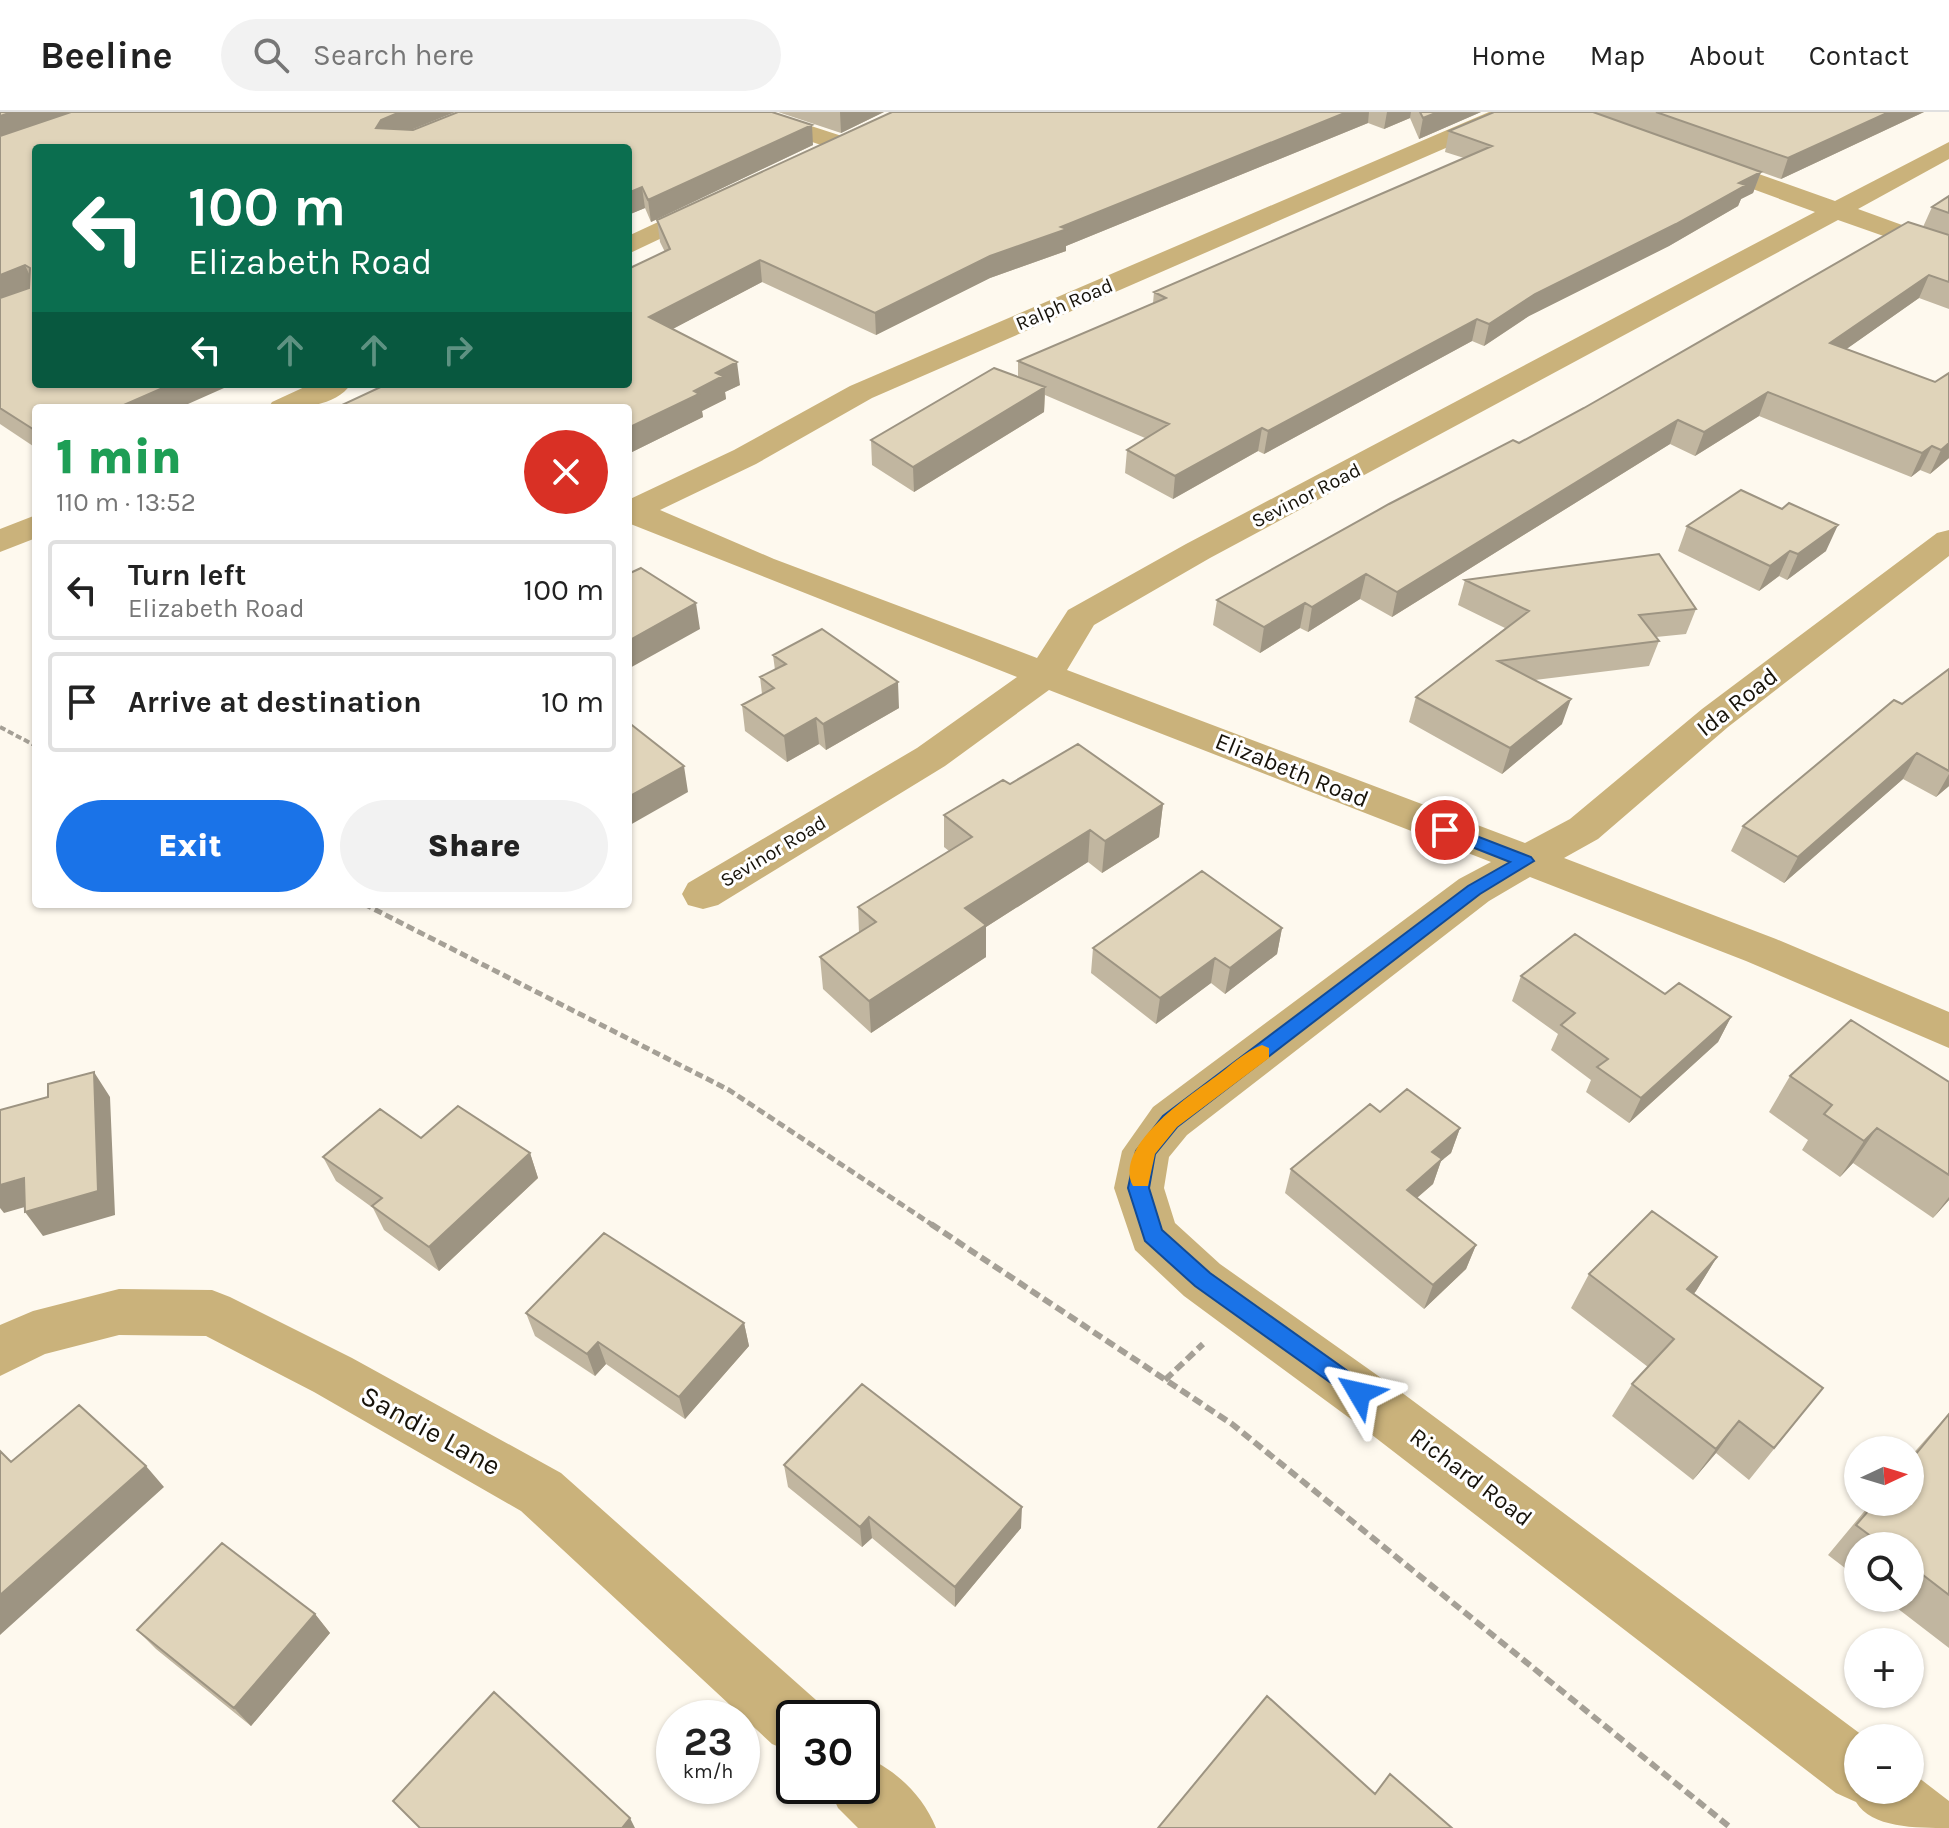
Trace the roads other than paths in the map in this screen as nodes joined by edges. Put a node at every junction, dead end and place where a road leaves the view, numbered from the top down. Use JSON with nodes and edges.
{"nodes":[{"id":1,"x":745,"y":112,"type":"edge"},
{"id":2,"x":1509,"y":112,"type":"edge"},
{"id":3,"x":867,"y":130,"type":"edge"},
{"id":4,"x":839,"y":143,"type":"junction"},
{"id":5,"x":1949,"y":149,"type":"edge"},
{"id":6,"x":1679,"y":154,"type":"edge"},
{"id":7,"x":812,"y":156,"type":"edge"},
{"id":8,"x":732,"y":196,"type":"edge"},
{"id":9,"x":1838,"y":211,"type":"junction"},
{"id":10,"x":632,"y":244,"type":"edge"},
{"id":11,"x":1949,"y":251,"type":"edge"},
{"id":12,"x":327,"y":388,"type":"edge"},
{"id":13,"x":292,"y":404,"type":"edge"},
{"id":14,"x":632,"y":511,"type":"edge"},
{"id":15,"x":632,"y":513,"type":"edge"},
{"id":16,"x":1949,"y":540,"type":"edge"},
{"id":17,"x":1045,"y":675,"type":"junction"},
{"id":18,"x":1525,"y":861,"type":"junction"},
{"id":19,"x":703,"y":894,"type":"dead end"},
{"id":20,"x":1949,"y":1031,"type":"edge"},
{"id":21,"x":0,"y":1352,"type":"edge"},
{"id":22,"x":776,"y":1706,"type":"edge"},
{"id":23,"x":1844,"y":1760,"type":"edge"},
{"id":24,"x":879,"y":1804,"type":"edge"},
{"id":25,"x":1901,"y":1804,"type":"edge"},
{"id":26,"x":904,"y":1828,"type":"edge"},
{"id":27,"x":1932,"y":1828,"type":"edge"}],
"edges":[{"from":1,"to":4,"type":"street"},
{"from":2,"to":14,"type":"street","name":"Ralph Road"},
{"from":3,"to":4,"type":"street"},
{"from":4,"to":7,"type":"street"},
{"from":5,"to":9,"type":"street","name":"Sevinor Road"},
{"from":6,"to":9,"type":"street"},
{"from":8,"to":10,"type":"street"},
{"from":9,"to":11,"type":"street"},
{"from":9,"to":17,"type":"street","name":"Sevinor Road"},
{"from":12,"to":13,"type":"street"},
{"from":15,"to":17,"type":"street","name":"Elizabeth Road"},
{"from":16,"to":18,"type":"street","name":"Ida Road"},
{"from":17,"to":18,"type":"street","name":"Elizabeth Road"},
{"from":17,"to":19,"type":"street","name":"Sevinor Road"},
{"from":18,"to":20,"type":"street","name":"Elizabeth Road"},
{"from":18,"to":23,"type":"street","name":"Richard Road"},
{"from":21,"to":22,"type":"street","name":"Sandie Lane"},
{"from":24,"to":26,"type":"street"},
{"from":25,"to":27,"type":"street"}]}
